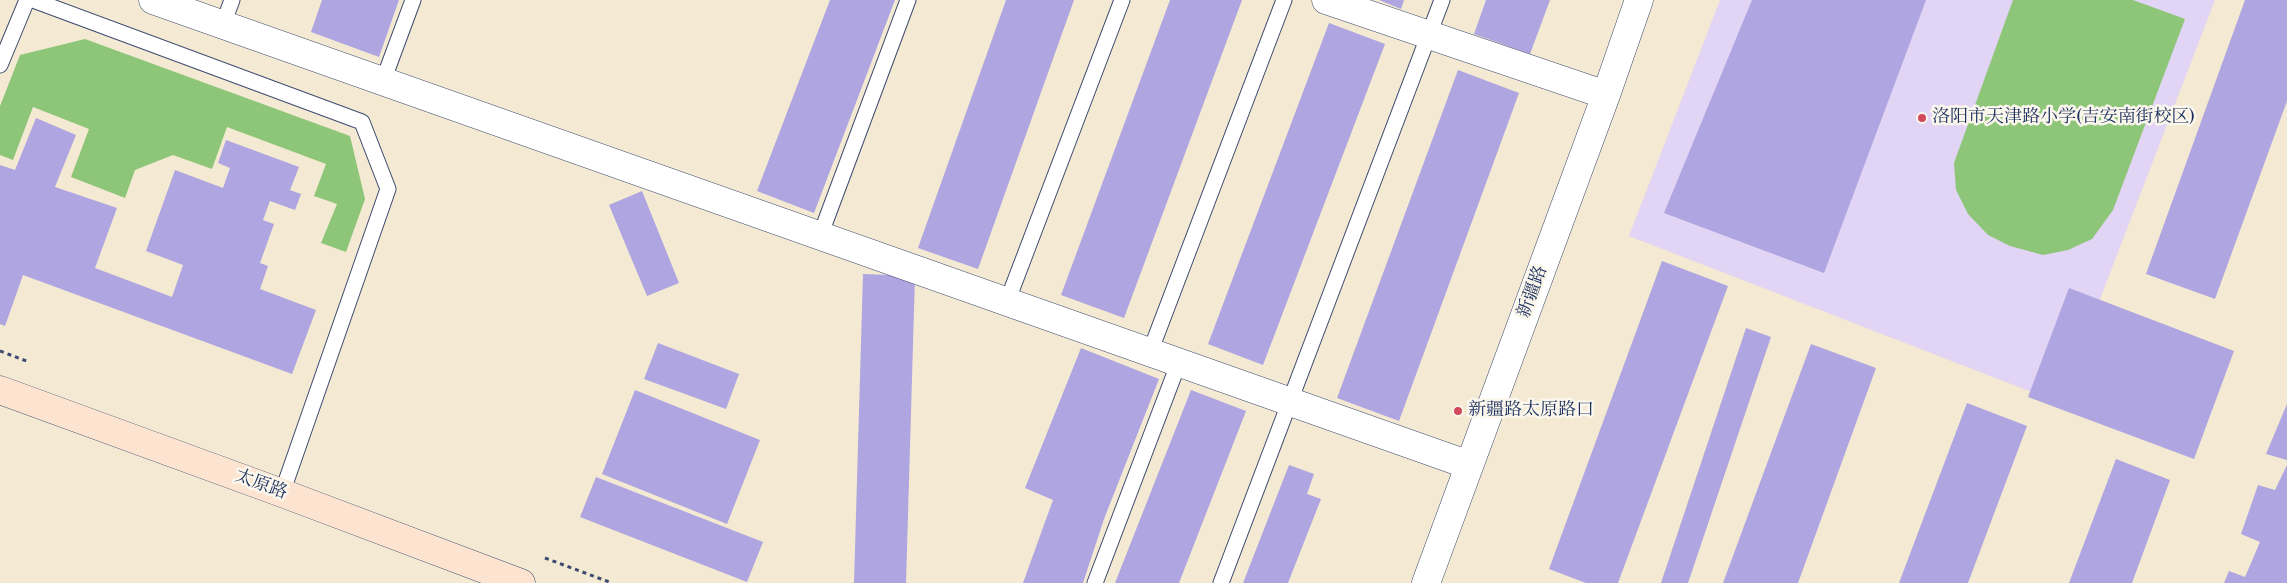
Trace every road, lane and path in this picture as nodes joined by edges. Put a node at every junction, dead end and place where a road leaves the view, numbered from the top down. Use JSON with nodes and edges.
{"nodes":[{"id":1,"x":27,"y":0,"type":"edge"},
{"id":2,"x":33,"y":0,"type":"edge"},
{"id":3,"x":153,"y":0,"type":"edge"},
{"id":4,"x":412,"y":0,"type":"edge"},
{"id":5,"x":908,"y":0,"type":"edge"},
{"id":6,"x":1122,"y":0,"type":"edge"},
{"id":7,"x":1284,"y":0,"type":"edge"},
{"id":8,"x":1326,"y":0,"type":"edge"},
{"id":9,"x":1442,"y":0,"type":"edge"},
{"id":10,"x":1639,"y":0,"type":"edge"},
{"id":11,"x":228,"y":12,"type":"edge"},
{"id":12,"x":1429,"y":35,"type":"junction"},
{"id":13,"x":0,"y":65,"type":"edge"},
{"id":14,"x":383,"y":81,"type":"junction"},
{"id":15,"x":1606,"y":95,"type":"junction"},
{"id":16,"x":820,"y":236,"type":"junction"},
{"id":17,"x":1008,"y":302,"type":"junction"},
{"id":18,"x":1150,"y":352,"type":"junction"},
{"id":19,"x":1178,"y":362,"type":"junction"},
{"id":20,"x":0,"y":390,"type":"edge"},
{"id":21,"x":1290,"y":402,"type":"junction"},
{"id":22,"x":1469,"y":465,"type":"junction"},
{"id":23,"x":282,"y":493,"type":"junction"},
{"id":24,"x":521,"y":583,"type":"edge"},
{"id":25,"x":1095,"y":583,"type":"edge"},
{"id":26,"x":1221,"y":583,"type":"edge"},
{"id":27,"x":1426,"y":583,"type":"edge"}],
"edges":[{"from":1,"to":13,"type":"lane"},
{"from":2,"to":23,"type":"lane"},
{"from":3,"to":11,"type":"street"},
{"from":4,"to":14,"type":"lane"},
{"from":5,"to":16,"type":"lane"},
{"from":6,"to":17,"type":"lane"},
{"from":7,"to":18,"type":"lane"},
{"from":8,"to":12,"type":"street"},
{"from":9,"to":12,"type":"lane"},
{"from":10,"to":15,"type":"street","name":"新疆路"},
{"from":11,"to":14,"type":"street"},
{"from":12,"to":15,"type":"street"},
{"from":12,"to":21,"type":"lane"},
{"from":14,"to":16,"type":"street"},
{"from":15,"to":22,"type":"street","name":"新疆路"},
{"from":16,"to":17,"type":"street"},
{"from":17,"to":18,"type":"street"},
{"from":18,"to":19,"type":"street"},
{"from":19,"to":21,"type":"street"},
{"from":19,"to":25,"type":"lane"},
{"from":20,"to":23,"type":"main road","name":"太原路"},
{"from":21,"to":22,"type":"street"},
{"from":21,"to":26,"type":"lane"},
{"from":22,"to":27,"type":"street","name":"新疆路"},
{"from":23,"to":24,"type":"main road","name":"太原路"}]}
